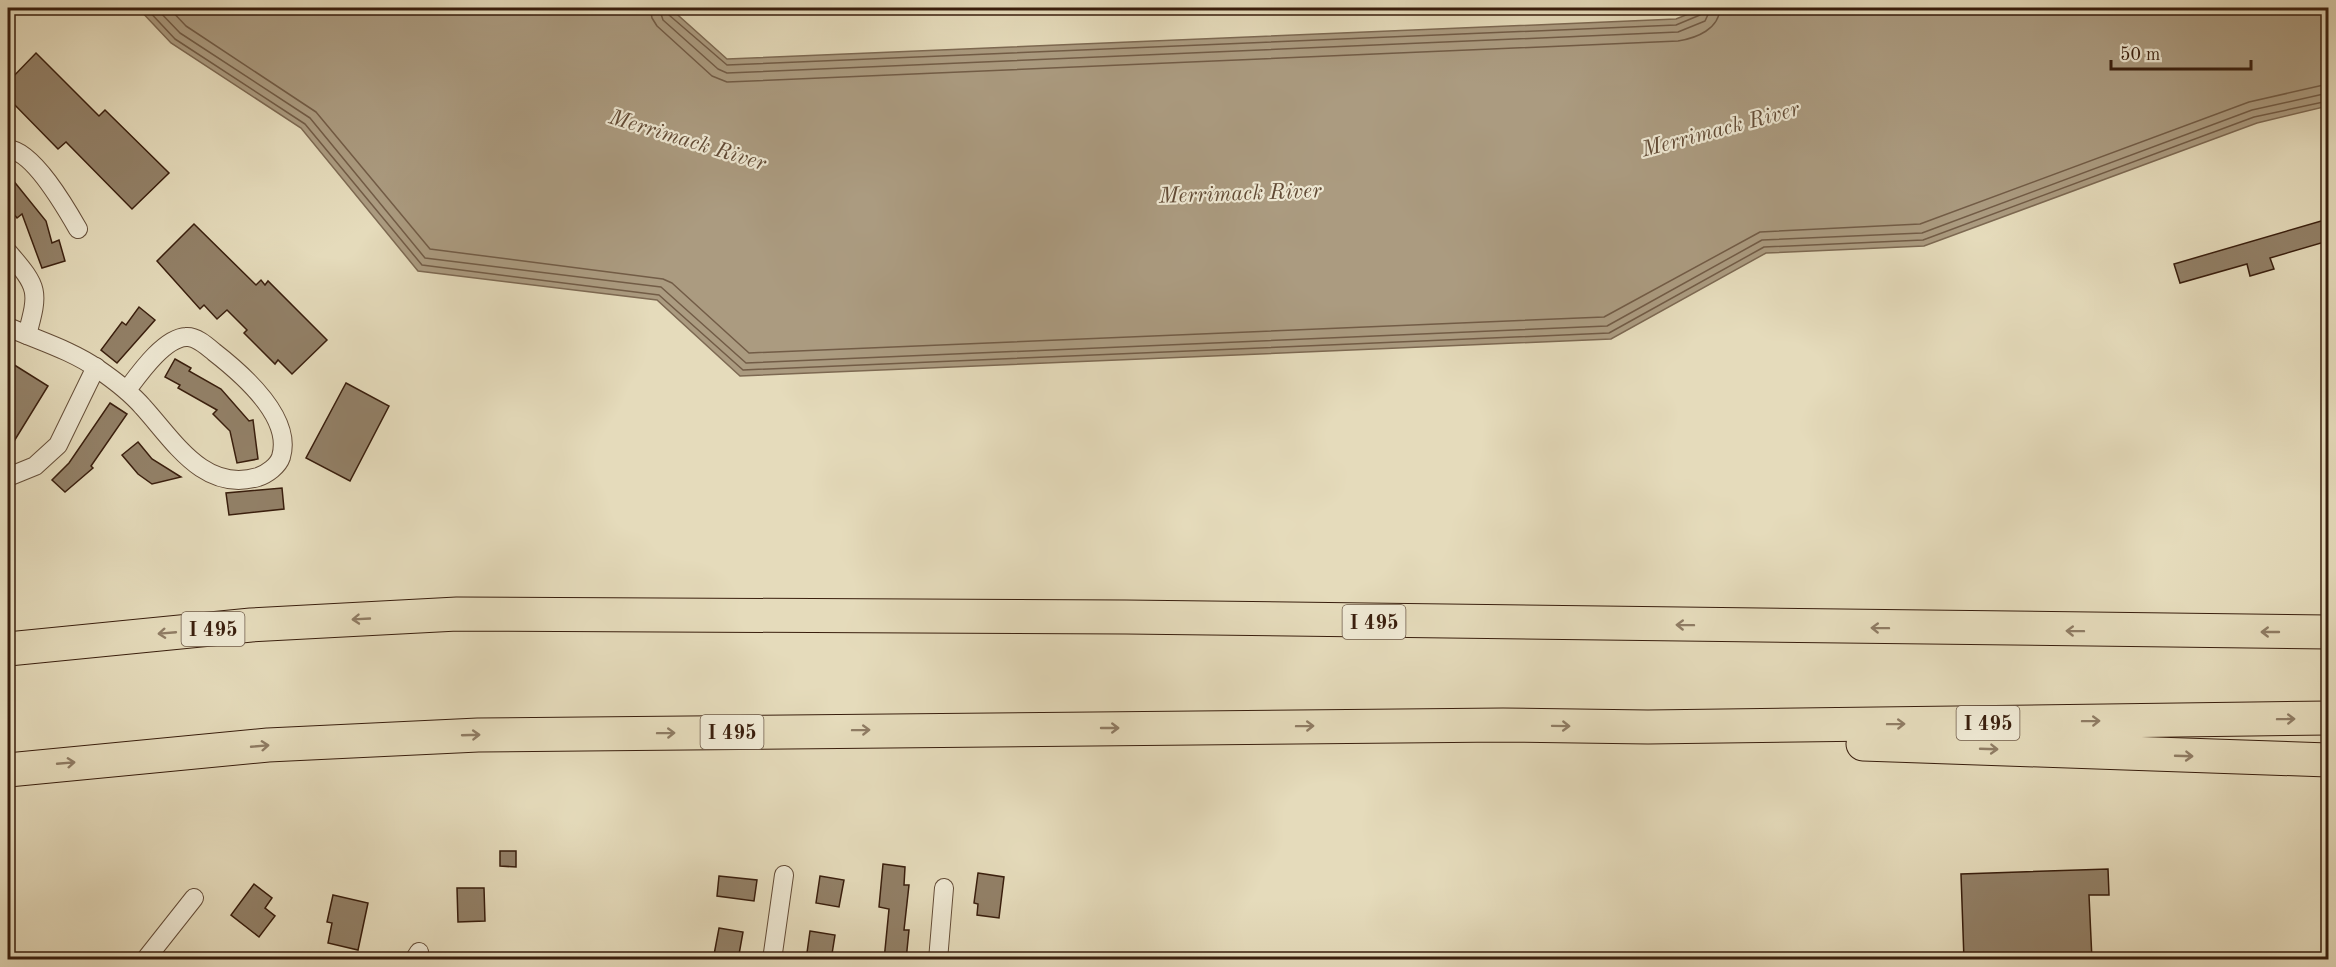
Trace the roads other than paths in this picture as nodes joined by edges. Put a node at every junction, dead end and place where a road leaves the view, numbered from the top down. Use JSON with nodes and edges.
{"nodes":[{"id":1,"x":8,"y":149,"type":"edge"},
{"id":2,"x":78,"y":229,"type":"dead end"},
{"id":3,"x":8,"y":252,"type":"edge"},
{"id":4,"x":8,"y":327,"type":"edge"},
{"id":5,"x":27,"y":335,"type":"junction"},
{"id":6,"x":96,"y":367,"type":"junction"},
{"id":7,"x":127,"y":390,"type":"junction"},
{"id":8,"x":8,"y":477,"type":"edge"},
{"id":9,"x":2328,"y":632,"type":"edge"},
{"id":10,"x":8,"y":649,"type":"edge"},
{"id":11,"x":2328,"y":718,"type":"edge"},
{"id":12,"x":1648,"y":727,"type":"junction"},
{"id":13,"x":2328,"y":760,"type":"edge"},
{"id":14,"x":8,"y":770,"type":"edge"},
{"id":15,"x":784,"y":875,"type":"dead end"},
{"id":16,"x":944,"y":888,"type":"dead end"},
{"id":17,"x":194,"y":898,"type":"dead end"},
{"id":18,"x":145,"y":960,"type":"edge"},
{"id":19,"x":772,"y":960,"type":"edge"},
{"id":20,"x":938,"y":960,"type":"edge"}],
"edges":[{"from":1,"to":2,"type":"street"},
{"from":3,"to":5,"type":"street"},
{"from":4,"to":5,"type":"street"},
{"from":5,"to":6,"type":"street"},
{"from":6,"to":7,"type":"street"},
{"from":6,"to":8,"type":"street"},
{"from":7,"to":7,"type":"street"},
{"from":9,"to":10,"type":"highway","number":"I 495","one_way":true},
{"from":12,"to":11,"type":"highway","number":"I 495","one_way":true},
{"from":12,"to":13,"type":"highway","one_way":true},
{"from":14,"to":12,"type":"highway","number":"I 495","one_way":true},
{"from":15,"to":19,"type":"street"},
{"from":16,"to":20,"type":"street"},
{"from":17,"to":18,"type":"street"}]}
